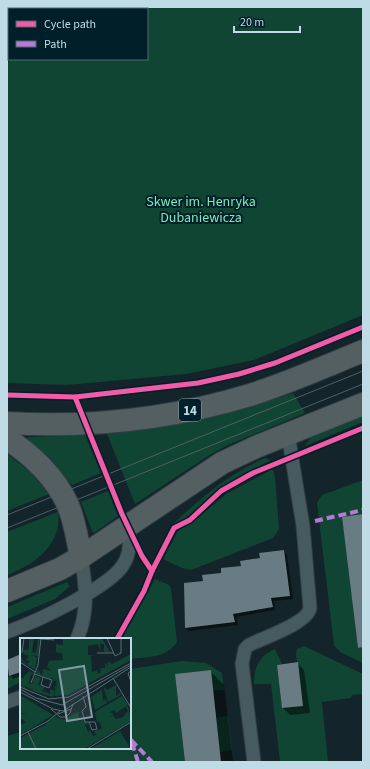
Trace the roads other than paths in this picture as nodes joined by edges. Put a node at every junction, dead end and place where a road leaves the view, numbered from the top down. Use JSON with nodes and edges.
{"nodes":[{"id":1,"x":363,"y":351,"type":"edge"},
{"id":2,"x":363,"y":404,"type":"edge"},
{"id":3,"x":7,"y":423,"type":"edge"},
{"id":4,"x":288,"y":434,"type":"junction"},
{"id":5,"x":7,"y":439,"type":"edge"},
{"id":6,"x":128,"y":526,"type":"junction"},
{"id":7,"x":81,"y":557,"type":"junction"},
{"id":8,"x":7,"y":591,"type":"edge"},
{"id":9,"x":86,"y":593,"type":"junction"},
{"id":10,"x":7,"y":632,"type":"edge"},
{"id":11,"x":77,"y":638,"type":"edge"},
{"id":12,"x":20,"y":697,"type":"edge"},
{"id":13,"x":7,"y":702,"type":"edge"},
{"id":14,"x":254,"y":762,"type":"edge"}],
"edges":[{"from":1,"to":3,"type":"main road","number":"14"},
{"from":2,"to":4,"type":"main road"},
{"from":4,"to":6,"type":"main road"},
{"from":4,"to":14,"type":"lane"},
{"from":5,"to":7,"type":"main road"},
{"from":6,"to":7,"type":"main road"},
{"from":6,"to":9,"type":"lane"},
{"from":7,"to":8,"type":"main road"},
{"from":7,"to":9,"type":"lane"},
{"from":9,"to":10,"type":"lane"},
{"from":9,"to":11,"type":"lane"},
{"from":12,"to":13,"type":"lane"}]}
